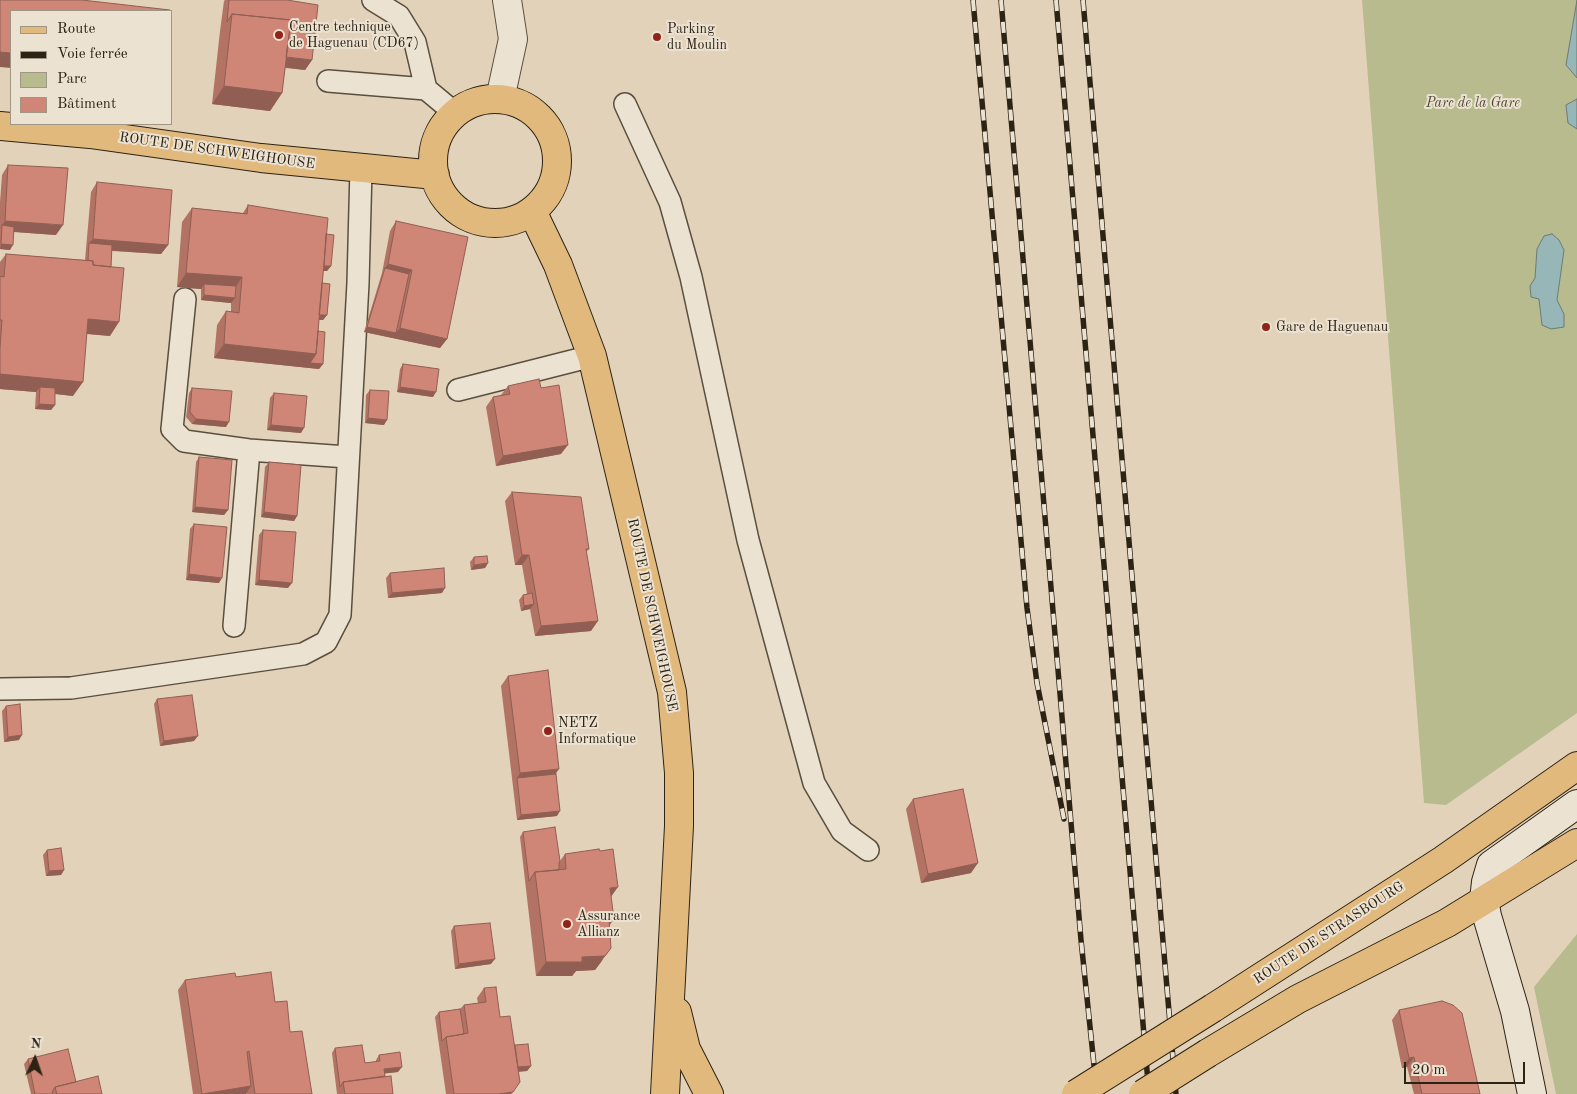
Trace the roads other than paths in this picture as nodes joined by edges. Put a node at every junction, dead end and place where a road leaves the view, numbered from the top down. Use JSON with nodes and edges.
{"nodes":[{"id":1,"x":373,"y":0,"type":"edge"},
{"id":2,"x":507,"y":0,"type":"edge"},
{"id":3,"x":328,"y":81,"type":"dead end"},
{"id":4,"x":426,"y":89,"type":"junction"},
{"id":5,"x":500,"y":99,"type":"junction"},
{"id":6,"x":625,"y":104,"type":"dead end"},
{"id":7,"x":456,"y":114,"type":"junction"},
{"id":8,"x":0,"y":126,"type":"edge"},
{"id":9,"x":361,"y":169,"type":"junction"},
{"id":10,"x":435,"y":175,"type":"junction"},
{"id":11,"x":532,"y":211,"type":"junction"},
{"id":12,"x":184,"y":299,"type":"edge"},
{"id":13,"x":592,"y":356,"type":"junction"},
{"id":14,"x":458,"y":390,"type":"dead end"},
{"id":15,"x":249,"y":450,"type":"junction"},
{"id":16,"x":347,"y":457,"type":"junction"},
{"id":17,"x":234,"y":626,"type":"dead end"},
{"id":18,"x":0,"y":689,"type":"edge"},
{"id":19,"x":1577,"y":766,"type":"edge"},
{"id":20,"x":1577,"y":804,"type":"edge"},
{"id":21,"x":1577,"y":844,"type":"edge"},
{"id":22,"x":868,"y":850,"type":"dead end"},
{"id":23,"x":1484,"y":900,"type":"junction"},
{"id":24,"x":671,"y":942,"type":"junction"},
{"id":25,"x":664,"y":1094,"type":"edge"},
{"id":26,"x":709,"y":1094,"type":"edge"},
{"id":27,"x":1076,"y":1094,"type":"edge"},
{"id":28,"x":1143,"y":1094,"type":"edge"},
{"id":29,"x":1532,"y":1094,"type":"edge"}],
"edges":[{"from":1,"to":4,"type":"lane"},
{"from":2,"to":5,"type":"street"},
{"from":3,"to":4,"type":"lane"},
{"from":4,"to":7,"type":"lane"},
{"from":5,"to":7,"type":"main road"},
{"from":5,"to":11,"type":"main road"},
{"from":6,"to":22,"type":"lane"},
{"from":7,"to":10,"type":"main road"},
{"from":8,"to":9,"type":"main road","name":"ROUTE DE SCHWEIGHOUSE"},
{"from":9,"to":10,"type":"main road","name":"ROUTE DE SCHWEIGHOUSE"},
{"from":9,"to":16,"type":"lane"},
{"from":10,"to":11,"type":"main road"},
{"from":11,"to":13,"type":"main road","name":"ROUTE DE SCHWEIGHOUSE"},
{"from":12,"to":15,"type":"lane"},
{"from":13,"to":14,"type":"lane"},
{"from":13,"to":24,"type":"main road","name":"ROUTE DE SCHWEIGHOUSE"},
{"from":15,"to":16,"type":"lane"},
{"from":15,"to":17,"type":"lane"},
{"from":16,"to":18,"type":"lane"},
{"from":19,"to":27,"type":"main road","name":"ROUTE DE STRASBOURG","bridge":true},
{"from":20,"to":23,"type":"street"},
{"from":21,"to":23,"type":"main road"},
{"from":23,"to":28,"type":"main road","bridge":true},
{"from":23,"to":29,"type":"street"},
{"from":24,"to":25,"type":"main road","name":"ROUTE DE SCHWEIGHOUSE"},
{"from":24,"to":26,"type":"main road"}]}
